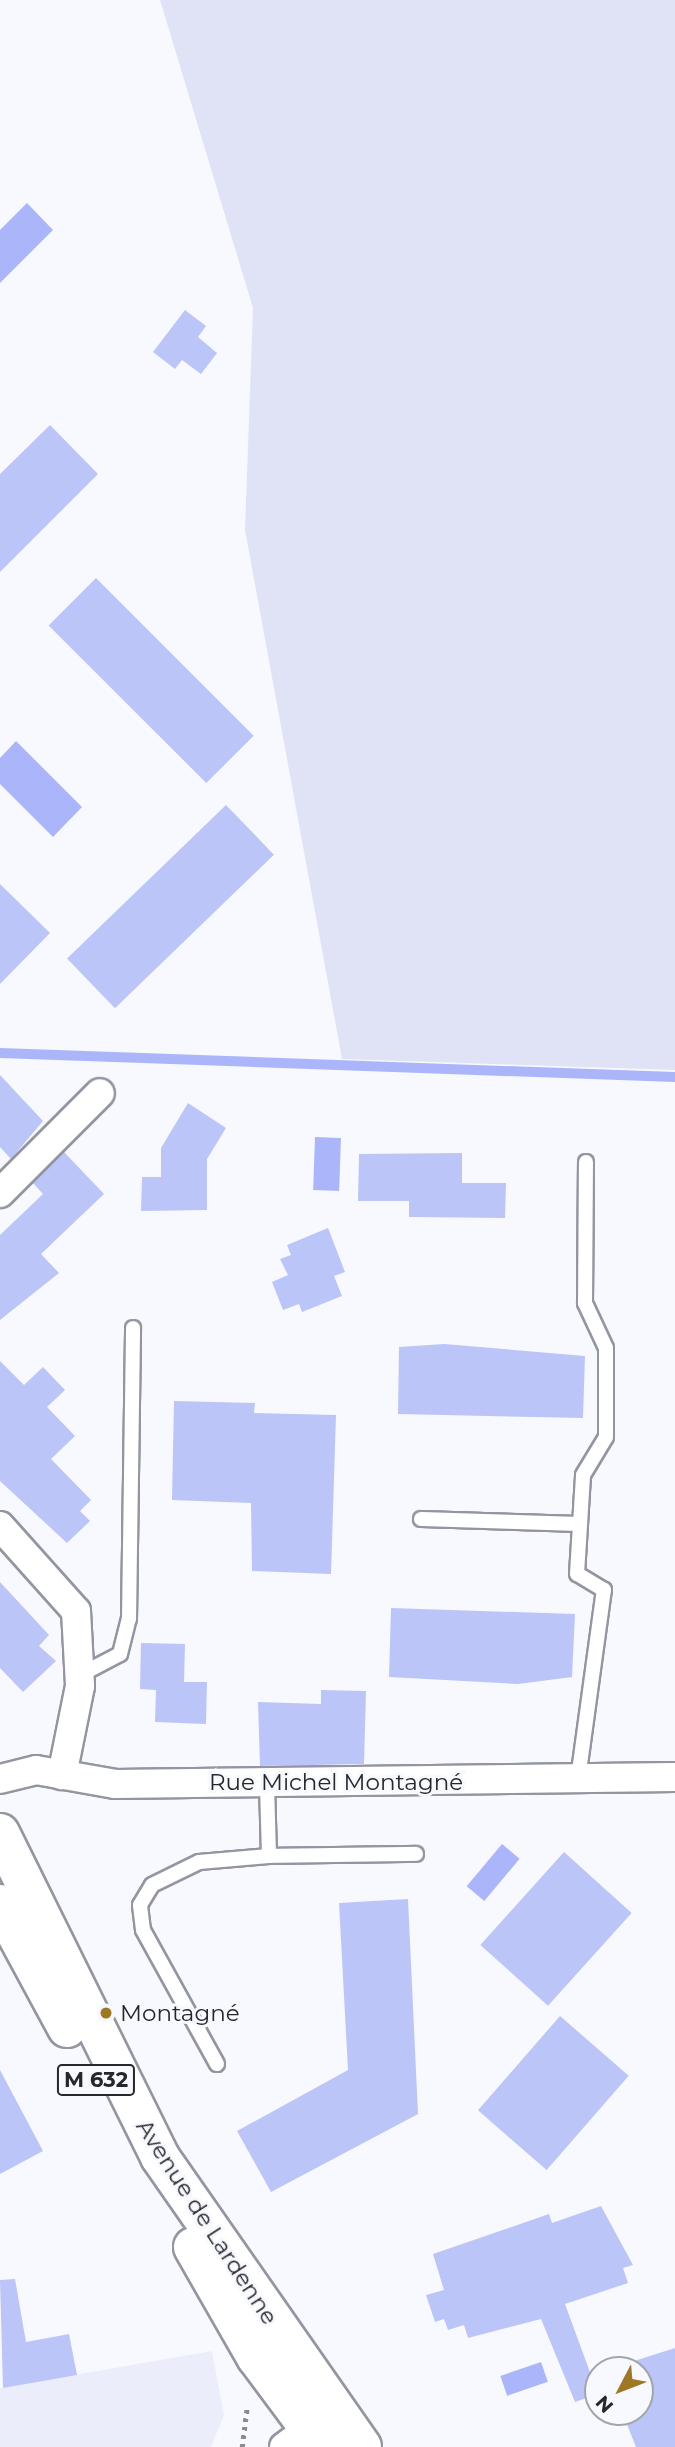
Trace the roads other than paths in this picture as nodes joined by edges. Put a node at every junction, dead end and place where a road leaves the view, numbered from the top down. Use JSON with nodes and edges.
{"nodes":[{"id":1,"x":100,"y":1093,"type":"dead end"},
{"id":2,"x":586,"y":1162,"type":"dead end"},
{"id":3,"x":0,"y":1193,"type":"edge"},
{"id":4,"x":133,"y":1328,"type":"dead end"},
{"id":5,"x":421,"y":1519,"type":"dead end"},
{"id":6,"x":580,"y":1524,"type":"junction"},
{"id":7,"x":0,"y":1525,"type":"edge"},
{"id":8,"x":80,"y":1675,"type":"junction"},
{"id":9,"x":62,"y":1775,"type":"junction"},
{"id":10,"x":675,"y":1777,"type":"edge"},
{"id":11,"x":0,"y":1779,"type":"edge"},
{"id":12,"x":578,"y":1779,"type":"junction"},
{"id":13,"x":267,"y":1783,"type":"junction"},
{"id":14,"x":0,"y":1833,"type":"edge"},
{"id":15,"x":416,"y":1854,"type":"dead end"},
{"id":16,"x":269,"y":1856,"type":"junction"},
{"id":17,"x":0,"y":1904,"type":"edge"},
{"id":18,"x":217,"y":2064,"type":"dead end"},
{"id":19,"x":332,"y":2439,"type":"edge"}],
"edges":[{"from":1,"to":3,"type":"street"},
{"from":2,"to":6,"type":"lane"},
{"from":4,"to":8,"type":"lane"},
{"from":5,"to":6,"type":"lane"},
{"from":6,"to":12,"type":"lane"},
{"from":7,"to":8,"type":"street"},
{"from":8,"to":9,"type":"street"},
{"from":9,"to":11,"type":"street","name":"Rue Michel Montagné"},
{"from":9,"to":13,"type":"street","name":"Rue Michel Montagné"},
{"from":10,"to":12,"type":"street","name":"Rue Michel Montagné"},
{"from":12,"to":13,"type":"street","name":"Rue Michel Montagné"},
{"from":13,"to":16,"type":"lane"},
{"from":14,"to":19,"type":"main road","name":"Avenue de Lardenne","number":"M 632"},
{"from":15,"to":16,"type":"lane"},
{"from":16,"to":18,"type":"lane"},
{"from":17,"to":19,"type":"main road","name":"Avenue de Lardenne","number":"M 632"}]}
